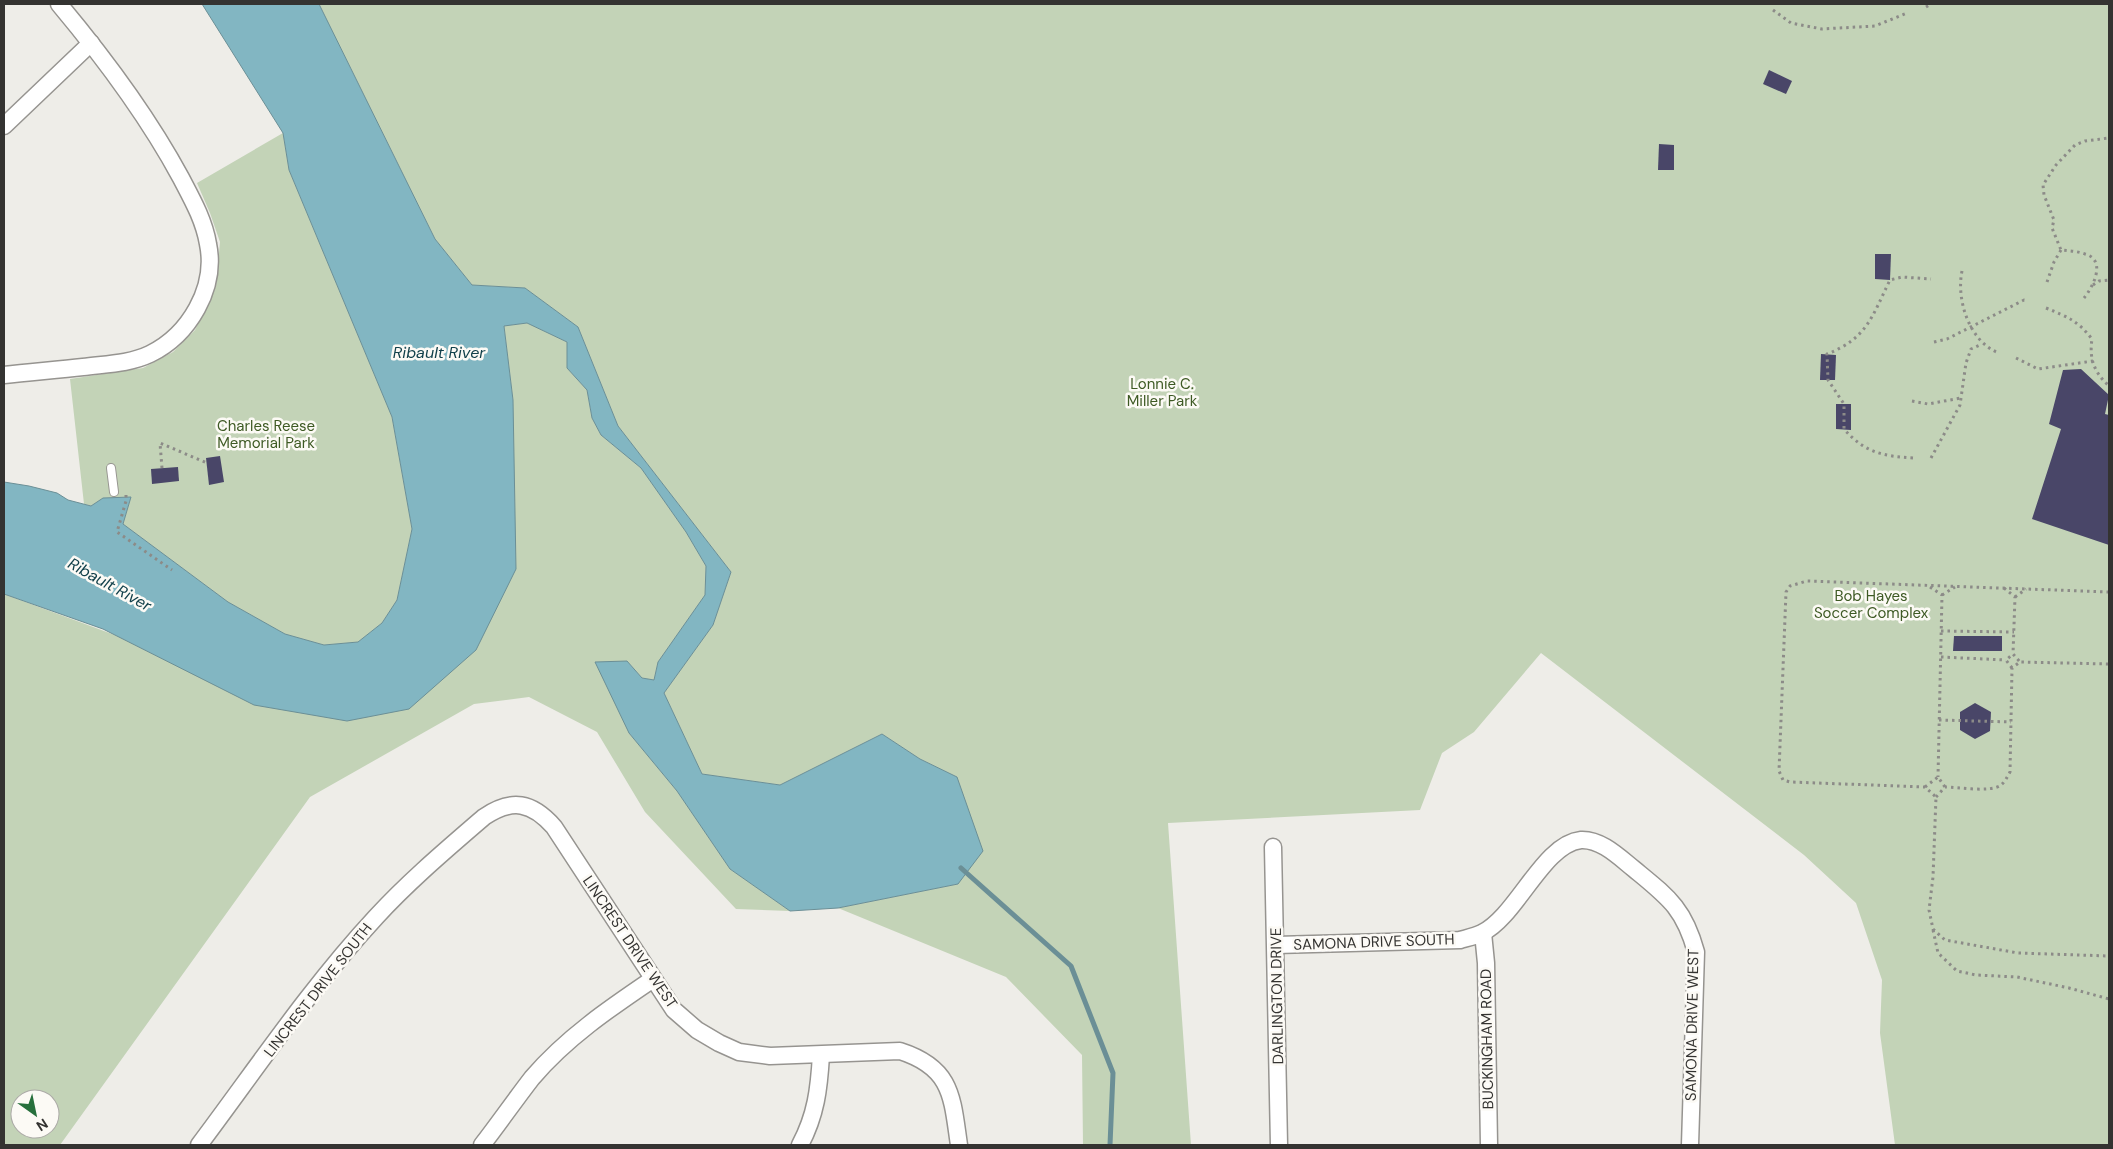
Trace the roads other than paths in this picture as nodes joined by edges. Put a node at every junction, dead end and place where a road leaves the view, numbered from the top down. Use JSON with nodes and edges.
{"nodes":[{"id":1,"x":59,"y":4,"type":"edge"},
{"id":2,"x":91,"y":43,"type":"junction"},
{"id":3,"x":4,"y":126,"type":"edge"},
{"id":4,"x":4,"y":375,"type":"edge"},
{"id":5,"x":111,"y":468,"type":"dead end"},
{"id":6,"x":114,"y":492,"type":"dead end"},
{"id":7,"x":526,"y":806,"type":"joint"},
{"id":8,"x":1582,"y":840,"type":"joint"},
{"id":9,"x":1274,"y":847,"type":"dead end"},
{"id":10,"x":1483,"y":933,"type":"junction"},
{"id":11,"x":1276,"y":945,"type":"junction"},
{"id":12,"x":652,"y":979,"type":"junction"},
{"id":13,"x":821,"y":1055,"type":"junction"},
{"id":14,"x":199,"y":1145,"type":"edge"},
{"id":15,"x":482,"y":1145,"type":"edge"},
{"id":16,"x":800,"y":1145,"type":"edge"},
{"id":17,"x":959,"y":1145,"type":"edge"},
{"id":18,"x":1279,"y":1145,"type":"edge"},
{"id":19,"x":1489,"y":1145,"type":"edge"},
{"id":20,"x":1690,"y":1145,"type":"edge"}],
"edges":[{"from":1,"to":2,"type":"street"},
{"from":2,"to":3,"type":"street"},
{"from":2,"to":4,"type":"street"},
{"from":5,"to":6,"type":"lane"},
{"from":7,"to":12,"type":"street","name":"LINCREST DRIVE WEST"},
{"from":7,"to":14,"type":"street","name":"LINCREST DRIVE SOUTH"},
{"from":8,"to":10,"type":"street","name":"SAMONA DRIVE SOUTH"},
{"from":8,"to":20,"type":"street","name":"SAMONA DRIVE WEST"},
{"from":9,"to":11,"type":"street","name":"DARLINGTON DRIVE"},
{"from":10,"to":11,"type":"street","name":"SAMONA DRIVE SOUTH"},
{"from":10,"to":19,"type":"street","name":"BUCKINGHAM ROAD"},
{"from":11,"to":18,"type":"street","name":"DARLINGTON DRIVE"},
{"from":12,"to":13,"type":"street","name":"LINCREST DRIVE WEST"},
{"from":12,"to":15,"type":"street"},
{"from":13,"to":16,"type":"street"},
{"from":13,"to":17,"type":"street","name":"LINCREST DRIVE WEST"}]}
